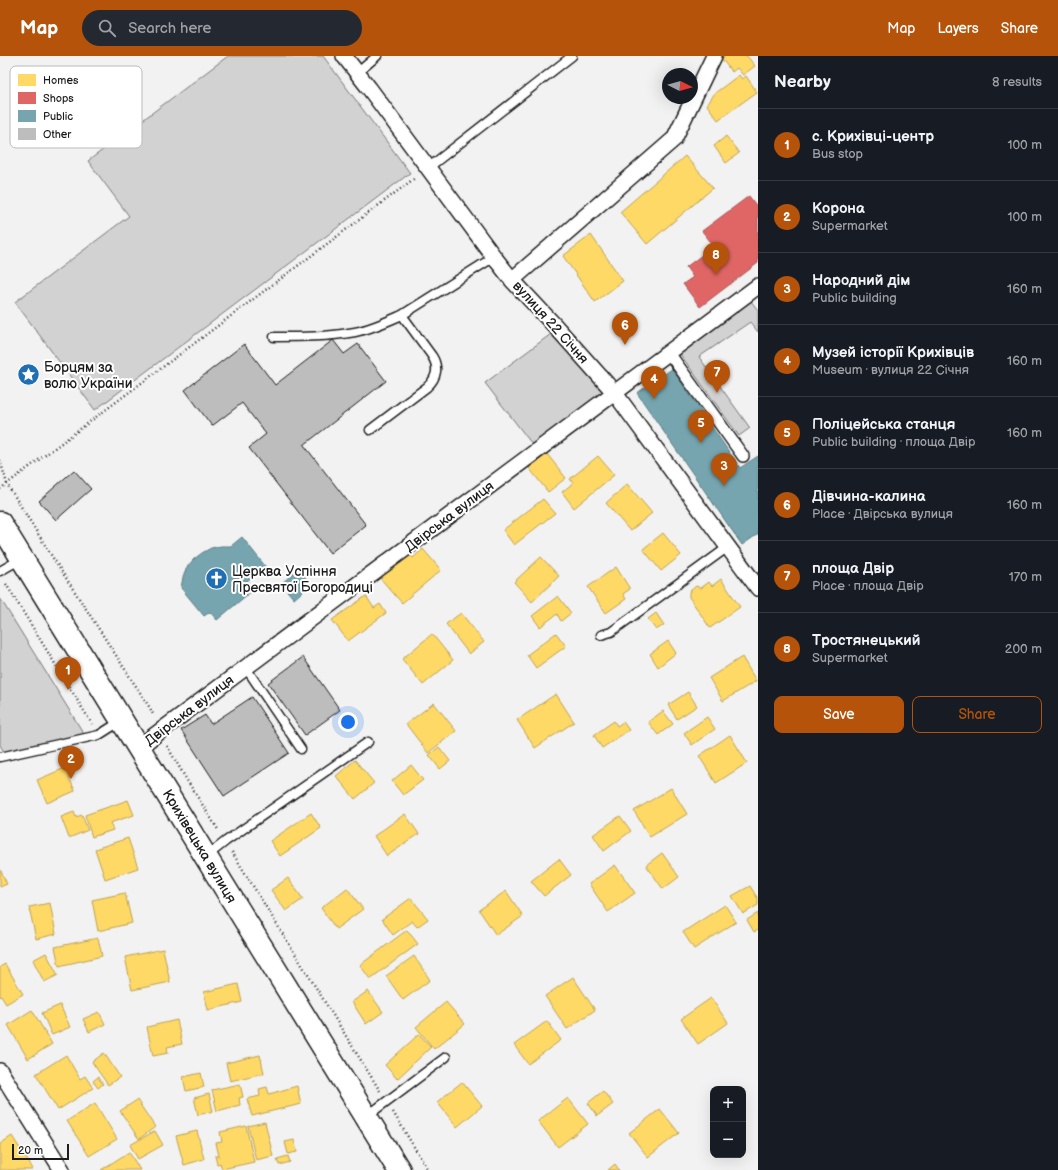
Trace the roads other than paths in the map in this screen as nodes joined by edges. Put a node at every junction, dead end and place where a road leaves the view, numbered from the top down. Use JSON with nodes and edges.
{"nodes":[{"id":1,"x":344,"y":56,"type":"edge"},
{"id":2,"x":377,"y":56,"type":"edge"},
{"id":3,"x":572,"y":56,"type":"edge"},
{"id":4,"x":714,"y":56,"type":"edge"},
{"id":5,"x":357,"y":73,"type":"junction"},
{"id":6,"x":428,"y":168,"type":"junction"},
{"id":7,"x":494,"y":257,"type":"junction"},
{"id":8,"x":512,"y":280,"type":"junction"},
{"id":9,"x":758,"y":286,"type":"edge"},
{"id":10,"x":402,"y":315,"type":"junction"},
{"id":11,"x":274,"y":338,"type":"dead end"},
{"id":12,"x":669,"y":353,"type":"junction"},
{"id":13,"x":614,"y":392,"type":"junction"},
{"id":14,"x":370,"y":430,"type":"dead end"},
{"id":15,"x":742,"y":456,"type":"dead end"},
{"id":16,"x":0,"y":522,"type":"edge"},
{"id":17,"x":728,"y":547,"type":"junction"},
{"id":18,"x":22,"y":558,"type":"junction"},
{"id":19,"x":0,"y":571,"type":"edge"},
{"id":20,"x":758,"y":588,"type":"edge"},
{"id":21,"x":601,"y":636,"type":"dead end"},
{"id":22,"x":246,"y":668,"type":"junction"},
{"id":23,"x":122,"y":720,"type":"junction"},
{"id":24,"x":368,"y":742,"type":"dead end"},
{"id":25,"x":139,"y":747,"type":"junction"},
{"id":26,"x":301,"y":749,"type":"dead end"},
{"id":27,"x":0,"y":757,"type":"edge"},
{"id":28,"x":206,"y":857,"type":"junction"},
{"id":29,"x":446,"y":1057,"type":"dead end"},
{"id":30,"x":0,"y":1071,"type":"edge"},
{"id":31,"x":366,"y":1117,"type":"junction"},
{"id":32,"x":62,"y":1170,"type":"edge"},
{"id":33,"x":399,"y":1170,"type":"edge"}],
"edges":[{"from":1,"to":5,"type":"street","name":"вулиця 22 Січня"},
{"from":2,"to":5,"type":"lane"},
{"from":3,"to":6,"type":"lane"},
{"from":4,"to":8,"type":"street"},
{"from":5,"to":6,"type":"street","name":"вулиця 22 Січня"},
{"from":6,"to":7,"type":"street","name":"вулиця 22 Січня"},
{"from":7,"to":8,"type":"street","name":"вулиця 22 Січня"},
{"from":7,"to":10,"type":"lane"},
{"from":8,"to":13,"type":"street","name":"вулиця 22 Січня"},
{"from":9,"to":12,"type":"street","name":"Двірська вулиця"},
{"from":10,"to":11,"type":"lane"},
{"from":10,"to":14,"type":"lane"},
{"from":12,"to":13,"type":"street","name":"Двірська вулиця"},
{"from":12,"to":15,"type":"street"},
{"from":13,"to":17,"type":"street","name":"вулиця 22 Січня"},
{"from":13,"to":22,"type":"street","name":"Двірська вулиця"},
{"from":16,"to":18,"type":"main road","name":"Крихівецька вулиця"},
{"from":17,"to":20,"type":"street","name":"вулиця 22 Січня"},
{"from":17,"to":21,"type":"lane"},
{"from":18,"to":19,"type":"lane"},
{"from":18,"to":23,"type":"main road","name":"Крихівецька вулиця"},
{"from":22,"to":25,"type":"street","name":"Двірська вулиця"},
{"from":22,"to":26,"type":"lane"},
{"from":23,"to":25,"type":"main road","name":"Крихівецька вулиця"},
{"from":23,"to":27,"type":"lane"},
{"from":24,"to":28,"type":"lane"},
{"from":25,"to":28,"type":"main road","name":"Крихівецька вулиця"},
{"from":28,"to":31,"type":"main road","name":"Крихівецька вулиця"},
{"from":29,"to":31,"type":"lane"},
{"from":30,"to":32,"type":"street"},
{"from":31,"to":33,"type":"main road","name":"Крихівецька вулиця"}]}
